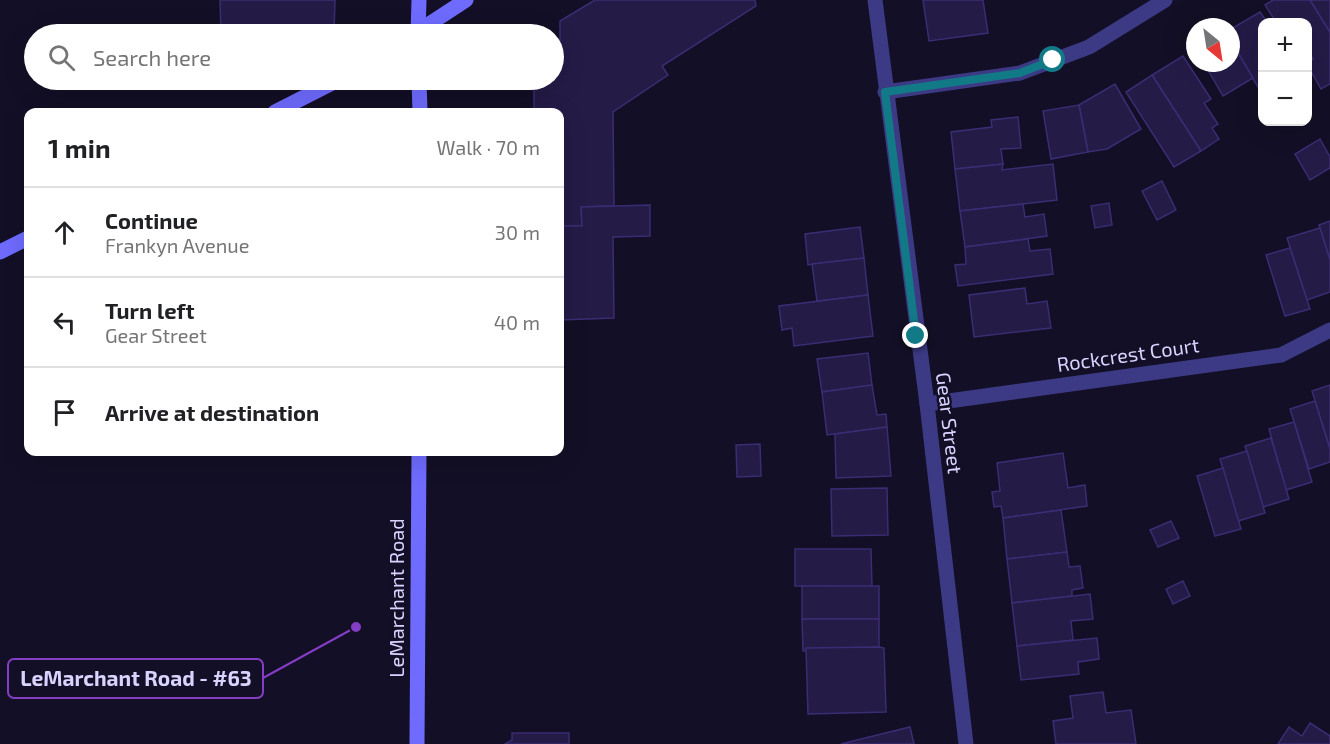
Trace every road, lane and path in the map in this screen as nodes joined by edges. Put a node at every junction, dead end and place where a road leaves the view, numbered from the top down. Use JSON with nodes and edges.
{"nodes":[{"id":1,"x":419,"y":0,"type":"edge"},
{"id":2,"x":466,"y":0,"type":"edge"},
{"id":3,"x":874,"y":0,"type":"edge"},
{"id":4,"x":1165,"y":0,"type":"edge"},
{"id":5,"x":418,"y":24,"type":"edge"},
{"id":6,"x":431,"y":24,"type":"edge"},
{"id":7,"x":318,"y":90,"type":"edge"},
{"id":8,"x":419,"y":90,"type":"edge"},
{"id":9,"x":885,"y":92,"type":"junction"},
{"id":10,"x":283,"y":108,"type":"edge"},
{"id":11,"x":420,"y":108,"type":"edge"},
{"id":12,"x":24,"y":240,"type":"edge"},
{"id":13,"x":0,"y":252,"type":"edge"},
{"id":14,"x":1330,"y":330,"type":"edge"},
{"id":15,"x":927,"y":404,"type":"junction"},
{"id":16,"x":419,"y":456,"type":"edge"},
{"id":17,"x":417,"y":744,"type":"edge"},
{"id":18,"x":966,"y":744,"type":"edge"}],
"edges":[{"from":1,"to":5,"type":"main road"},
{"from":2,"to":6,"type":"main road"},
{"from":3,"to":9,"type":"street","name":"Gear Street"},
{"from":4,"to":9,"type":"street"},
{"from":7,"to":10,"type":"main road"},
{"from":8,"to":11,"type":"main road"},
{"from":9,"to":15,"type":"street","name":"Gear Street"},
{"from":12,"to":13,"type":"main road"},
{"from":14,"to":15,"type":"street","name":"Rockcrest Court"},
{"from":15,"to":18,"type":"street","name":"Gear Street"},
{"from":16,"to":17,"type":"main road","name":"LeMarchant Road"}]}
